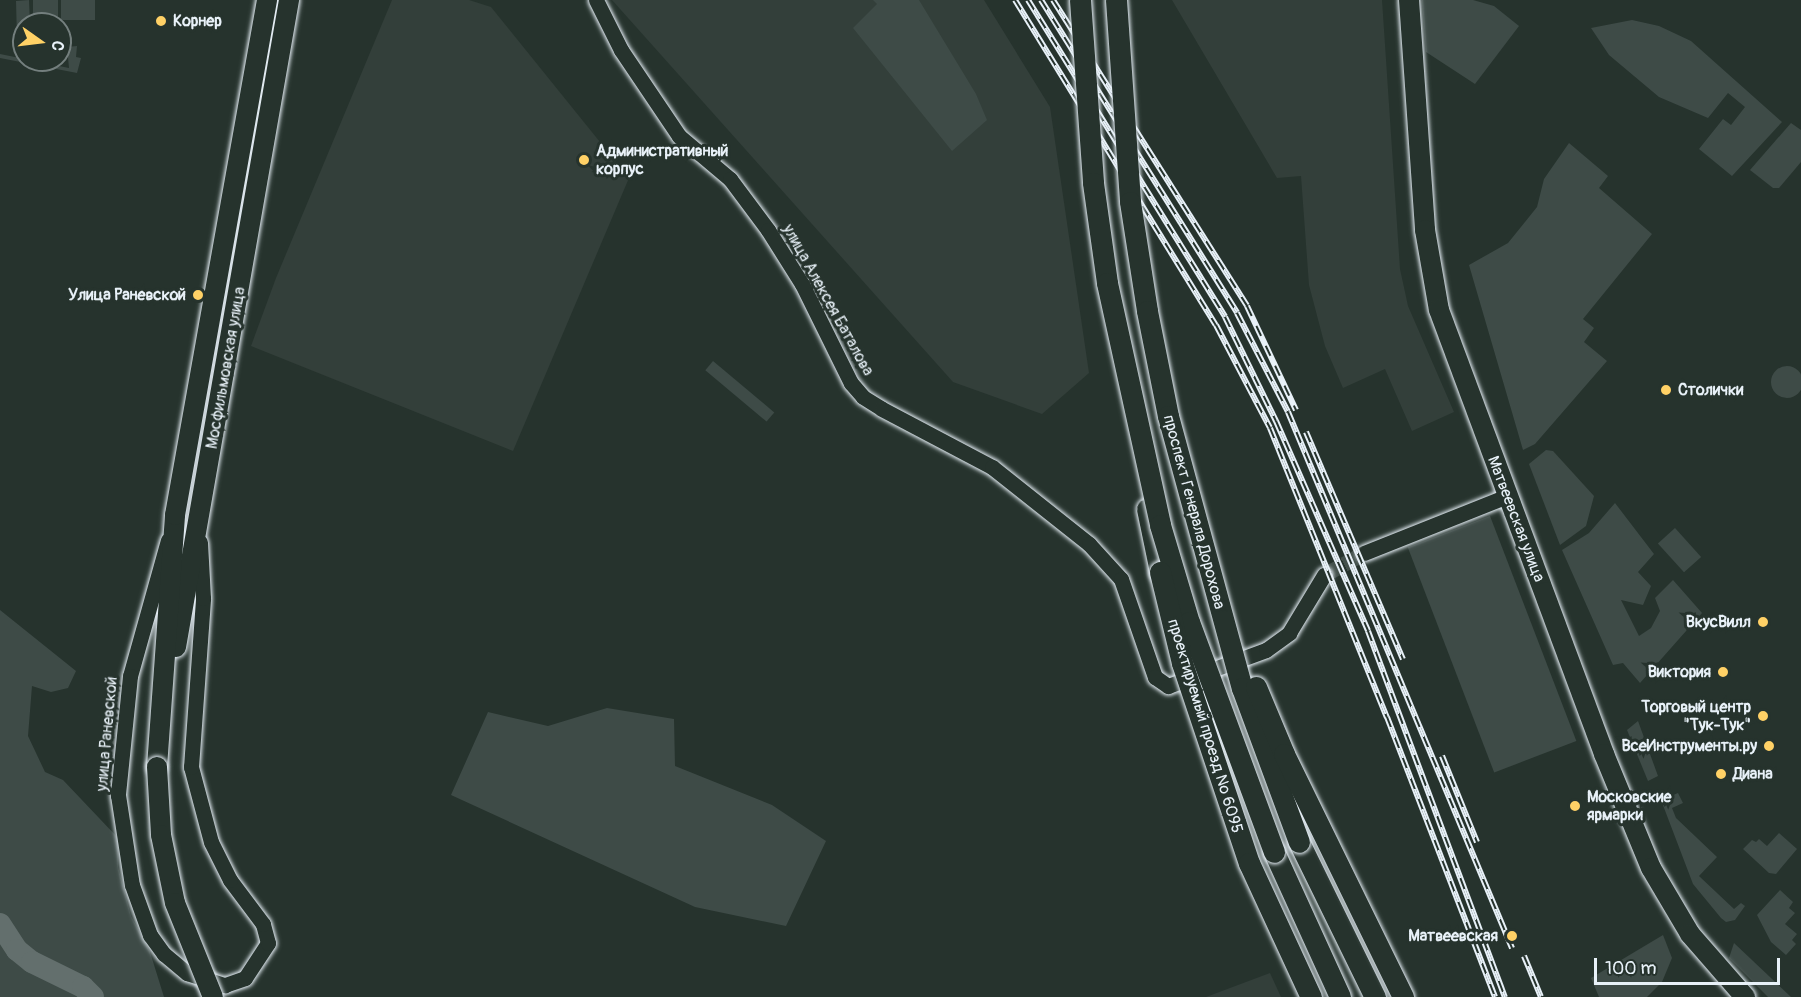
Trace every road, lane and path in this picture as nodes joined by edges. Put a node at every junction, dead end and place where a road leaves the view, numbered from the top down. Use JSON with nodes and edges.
{"nodes":[{"id":1,"x":267,"y":0,"type":"edge"},
{"id":2,"x":289,"y":0,"type":"edge"},
{"id":3,"x":596,"y":0,"type":"edge"},
{"id":4,"x":1080,"y":0,"type":"edge"},
{"id":5,"x":1116,"y":0,"type":"edge"},
{"id":6,"x":1409,"y":0,"type":"edge"},
{"id":7,"x":1110,"y":302,"type":"junction"},
{"id":8,"x":1507,"y":496,"type":"junction"},
{"id":9,"x":175,"y":515,"type":"junction"},
{"id":10,"x":200,"y":521,"type":"junction"},
{"id":11,"x":1364,"y":553,"type":"tunnel mouth"},
{"id":12,"x":1324,"y":575,"type":"tunnel mouth"},
{"id":13,"x":1213,"y":588,"type":"junction"},
{"id":14,"x":160,"y":735,"type":"junction"},
{"id":15,"x":213,"y":997,"type":"edge"},
{"id":16,"x":1311,"y":997,"type":"edge"},
{"id":17,"x":1340,"y":997,"type":"edge"},
{"id":18,"x":1375,"y":997,"type":"edge"},
{"id":19,"x":1403,"y":997,"type":"edge"},
{"id":20,"x":1745,"y":997,"type":"edge"}],
"edges":[{"from":1,"to":9,"type":"street","name":"Мосфильмовская улица"},
{"from":2,"to":10,"type":"street","name":"Мосфильмовская улица"},
{"from":3,"to":12,"type":"street","name":"улица Алексея Баталова"},
{"from":4,"to":7,"type":"main road","name":"проспект Генерала Дорохова","bridge":true},
{"from":5,"to":13,"type":"main road","name":"проспект Генерала Дорохова","bridge":true},
{"from":6,"to":8,"type":"street","name":"Матвеевская улица"},
{"from":7,"to":16,"type":"main road","name":"проектируемый проезд № 6095","bridge":true},
{"from":7,"to":17,"type":"main road","name":"проспект Генерала Дорохова","bridge":true},
{"from":8,"to":11,"type":"street"},
{"from":8,"to":20,"type":"street","name":"Матвеевская улица"},
{"from":9,"to":10,"type":"street","name":"улица Раневской"},
{"from":9,"to":14,"type":"street","name":"Мосфильмовская улица"},
{"from":10,"to":14,"type":"street","name":"Мосфильмовская улица"},
{"from":13,"to":18,"type":"main road","name":"проспект Генерала Дорохова","bridge":true},
{"from":13,"to":19,"type":"main road","bridge":true},
{"from":14,"to":15,"type":"street","name":"Мосфильмовская улица","bridge":true}]}
